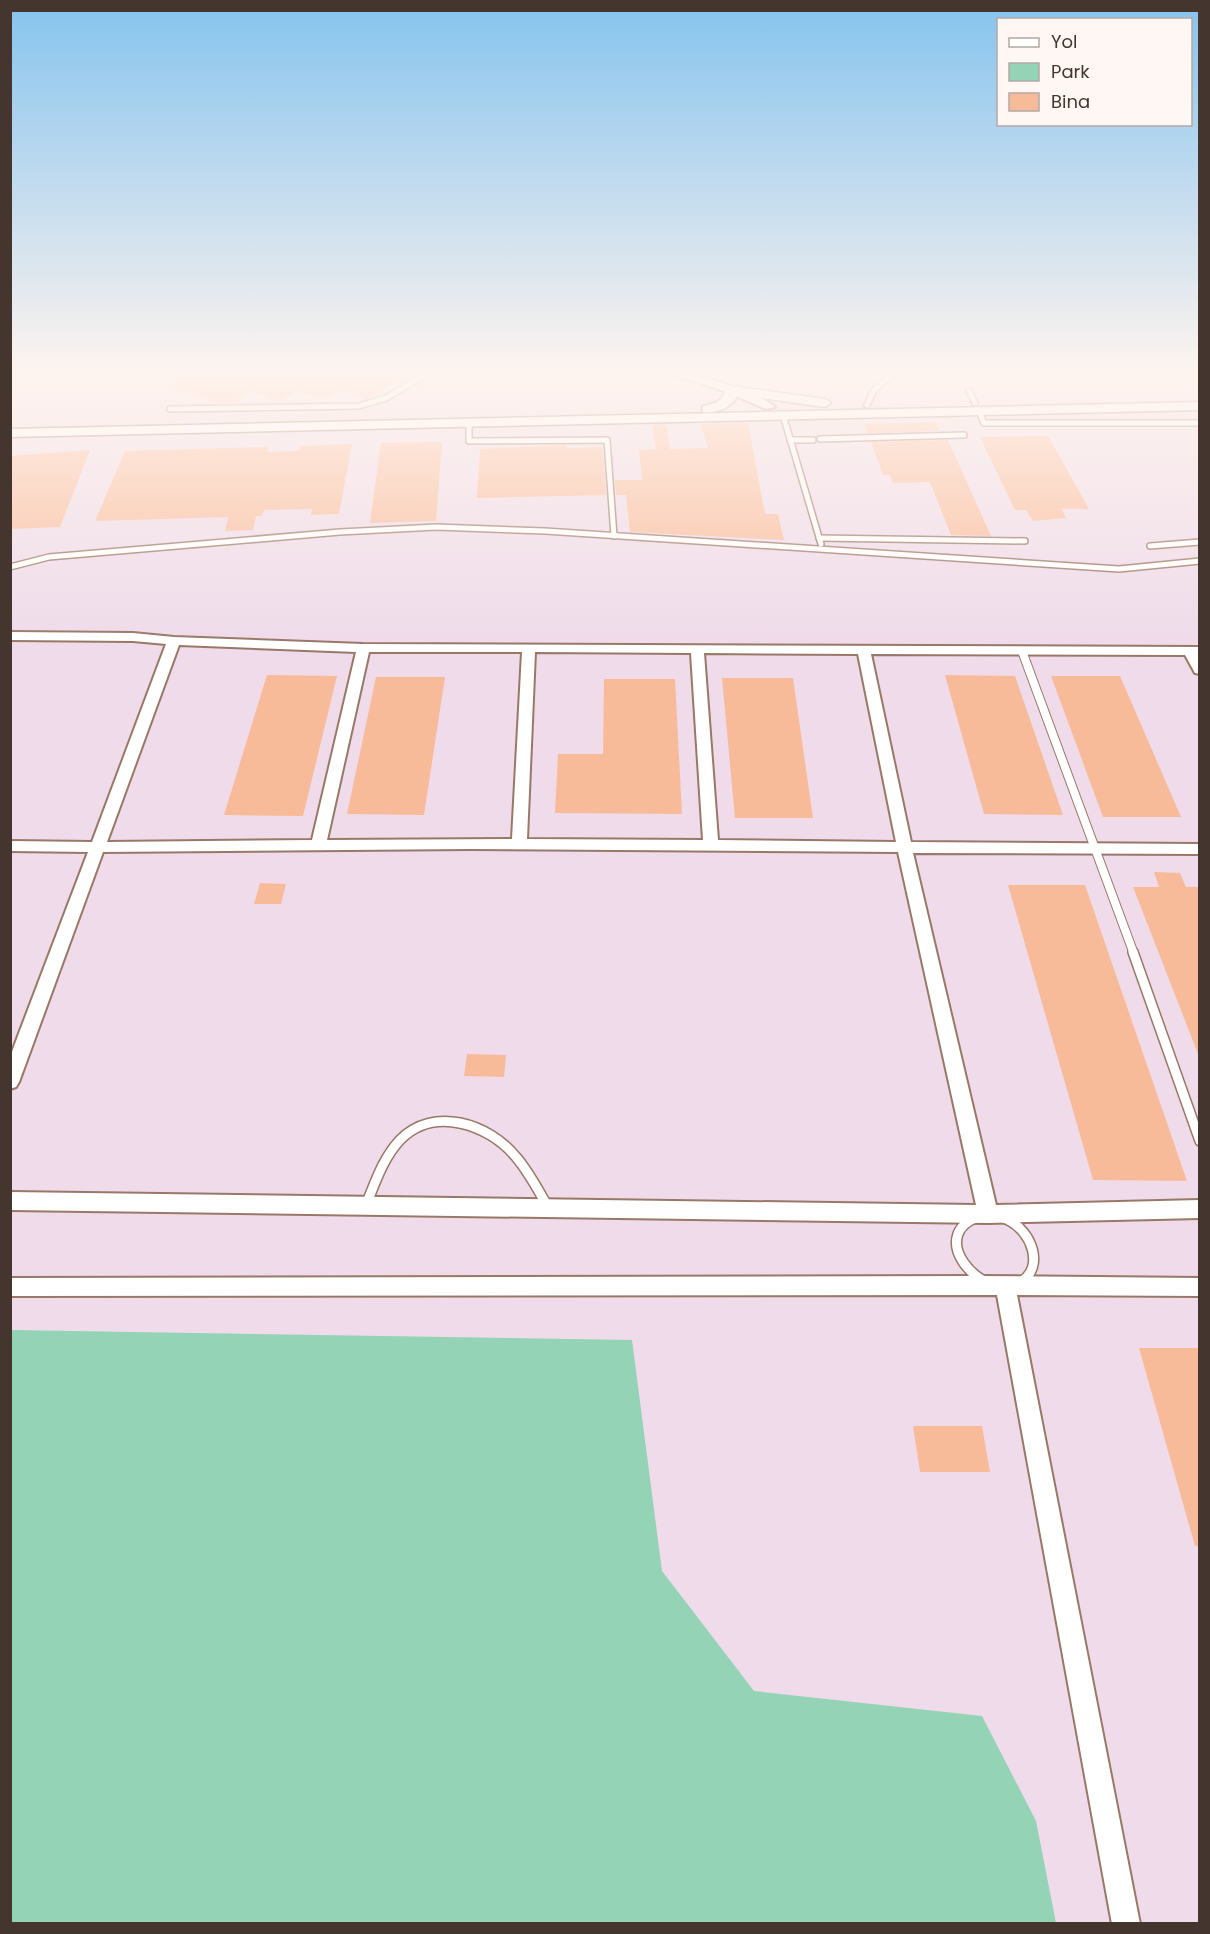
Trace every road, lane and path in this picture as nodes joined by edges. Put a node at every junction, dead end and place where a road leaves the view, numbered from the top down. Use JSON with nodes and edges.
{"nodes":[{"id":1,"x":609,"y":461,"type":"edge"},
{"id":2,"x":796,"y":461,"type":"edge"},
{"id":3,"x":614,"y":536,"type":"junction"},
{"id":4,"x":819,"y":538,"type":"junction"},
{"id":5,"x":1025,"y":541,"type":"dead end"},
{"id":6,"x":1200,"y":542,"type":"edge"},
{"id":7,"x":1150,"y":546,"type":"dead end"},
{"id":8,"x":823,"y":550,"type":"junction"},
{"id":9,"x":1200,"y":561,"type":"edge"},
{"id":10,"x":10,"y":567,"type":"edge"},
{"id":11,"x":10,"y":636,"type":"edge"},
{"id":12,"x":174,"y":642,"type":"junction"},
{"id":13,"x":363,"y":648,"type":"junction"},
{"id":14,"x":529,"y":649,"type":"junction"},
{"id":15,"x":697,"y":649,"type":"junction"},
{"id":16,"x":864,"y":650,"type":"junction"},
{"id":17,"x":1022,"y":651,"type":"junction"},
{"id":18,"x":1194,"y":651,"type":"edge"},
{"id":19,"x":1200,"y":670,"type":"edge"},
{"id":20,"x":319,"y":844,"type":"junction"},
{"id":21,"x":519,"y":844,"type":"junction"},
{"id":22,"x":711,"y":845,"type":"junction"},
{"id":23,"x":10,"y":846,"type":"edge"},
{"id":24,"x":904,"y":846,"type":"junction"},
{"id":25,"x":97,"y":848,"type":"junction"},
{"id":26,"x":1096,"y":848,"type":"junction"},
{"id":27,"x":1200,"y":849,"type":"edge"},
{"id":28,"x":10,"y":1082,"type":"edge"},
{"id":29,"x":1200,"y":1141,"type":"edge"},
{"id":30,"x":10,"y":1201,"type":"edge"},
{"id":31,"x":366,"y":1205,"type":"junction"},
{"id":32,"x":548,"y":1207,"type":"junction"},
{"id":33,"x":1200,"y":1209,"type":"edge"},
{"id":34,"x":988,"y":1214,"type":"junction"},
{"id":35,"x":1005,"y":1286,"type":"junction"},
{"id":36,"x":10,"y":1287,"type":"edge"},
{"id":37,"x":1200,"y":1287,"type":"edge"},
{"id":38,"x":1126,"y":1923,"type":"edge"}],
"edges":[{"from":1,"to":3,"type":"lane"},
{"from":2,"to":4,"type":"lane"},
{"from":3,"to":8,"type":"lane"},
{"from":3,"to":10,"type":"lane"},
{"from":4,"to":5,"type":"lane"},
{"from":4,"to":8,"type":"lane"},
{"from":6,"to":7,"type":"lane"},
{"from":8,"to":9,"type":"lane"},
{"from":11,"to":12,"type":"street"},
{"from":12,"to":13,"type":"street"},
{"from":12,"to":25,"type":"street"},
{"from":13,"to":14,"type":"street"},
{"from":13,"to":20,"type":"street"},
{"from":14,"to":15,"type":"street"},
{"from":14,"to":21,"type":"street"},
{"from":15,"to":16,"type":"street"},
{"from":15,"to":22,"type":"street"},
{"from":16,"to":17,"type":"street"},
{"from":16,"to":24,"type":"street"},
{"from":17,"to":18,"type":"street"},
{"from":17,"to":26,"type":"lane"},
{"from":18,"to":19,"type":"street"},
{"from":20,"to":21,"type":"street"},
{"from":20,"to":25,"type":"street"},
{"from":21,"to":22,"type":"street"},
{"from":22,"to":24,"type":"street"},
{"from":23,"to":25,"type":"street"},
{"from":24,"to":26,"type":"street"},
{"from":24,"to":34,"type":"street"},
{"from":25,"to":28,"type":"street"},
{"from":26,"to":27,"type":"street"},
{"from":26,"to":29,"type":"lane"},
{"from":30,"to":31,"type":"street"},
{"from":31,"to":32,"type":"street"},
{"from":31,"to":32,"type":"lane"},
{"from":32,"to":34,"type":"street"},
{"from":33,"to":34,"type":"street"},
{"from":34,"to":35,"type":"lane"},
{"from":34,"to":35,"type":"lane"},
{"from":35,"to":36,"type":"street"},
{"from":35,"to":37,"type":"street"},
{"from":35,"to":38,"type":"street"}]}
